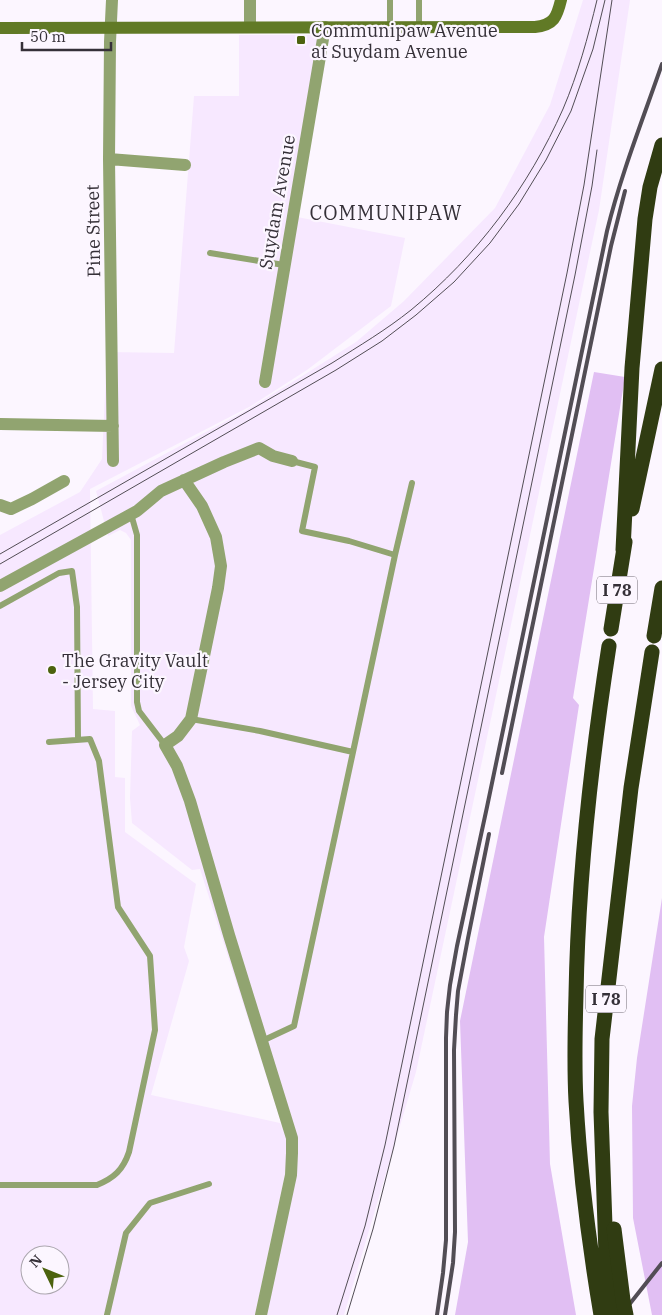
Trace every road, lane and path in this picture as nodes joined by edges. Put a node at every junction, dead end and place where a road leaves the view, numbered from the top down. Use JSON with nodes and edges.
{"nodes":[{"id":1,"x":112,"y":0,"type":"edge"},
{"id":2,"x":250,"y":0,"type":"edge"},
{"id":3,"x":390,"y":0,"type":"edge"},
{"id":4,"x":419,"y":0,"type":"edge"},
{"id":5,"x":561,"y":0,"type":"edge"},
{"id":6,"x":324,"y":27,"type":"junction"},
{"id":7,"x":390,"y":27,"type":"junction"},
{"id":8,"x":419,"y":27,"type":"junction"},
{"id":9,"x":0,"y":28,"type":"edge"},
{"id":10,"x":111,"y":28,"type":"junction"},
{"id":11,"x":250,"y":28,"type":"junction"},
{"id":12,"x":662,"y":144,"type":"edge"},
{"id":13,"x":109,"y":159,"type":"junction"},
{"id":14,"x":185,"y":165,"type":"dead end"},
{"id":15,"x":210,"y":253,"type":"dead end"},
{"id":16,"x":284,"y":265,"type":"junction"},
{"id":17,"x":662,"y":369,"type":"edge"},
{"id":18,"x":265,"y":382,"type":"dead end"},
{"id":19,"x":0,"y":424,"type":"edge"},
{"id":20,"x":113,"y":426,"type":"junction"},
{"id":21,"x":113,"y":461,"type":"dead end"},
{"id":22,"x":292,"y":461,"type":"joint"},
{"id":23,"x":184,"y":480,"type":"junction"},
{"id":24,"x":64,"y":481,"type":"dead end"},
{"id":25,"x":412,"y":483,"type":"dead end"},
{"id":26,"x":0,"y":505,"type":"edge"},
{"id":27,"x":131,"y":514,"type":"junction"},
{"id":28,"x":624,"y":550,"type":"junction"},
{"id":29,"x":394,"y":555,"type":"junction"},
{"id":30,"x":0,"y":586,"type":"edge"},
{"id":31,"x":662,"y":588,"type":"edge"},
{"id":32,"x":0,"y":606,"type":"edge"},
{"id":33,"x":660,"y":610,"type":"edge"},
{"id":34,"x":611,"y":629,"type":"dead end"},
{"id":35,"x":654,"y":636,"type":"dead end"},
{"id":36,"x":608,"y":646,"type":"dead end"},
{"id":37,"x":652,"y":652,"type":"dead end"},
{"id":38,"x":191,"y":719,"type":"junction"},
{"id":39,"x":78,"y":740,"type":"junction"},
{"id":40,"x":49,"y":742,"type":"dead end"},
{"id":41,"x":165,"y":745,"type":"junction"},
{"id":42,"x":353,"y":752,"type":"junction"},
{"id":43,"x":262,"y":1041,"type":"junction"},
{"id":44,"x":209,"y":1184,"type":"dead end"},
{"id":45,"x":0,"y":1185,"type":"edge"},
{"id":46,"x":609,"y":1224,"type":"junction"},
{"id":47,"x":590,"y":1239,"type":"junction"},
{"id":48,"x":107,"y":1315,"type":"edge"},
{"id":49,"x":261,"y":1315,"type":"edge"},
{"id":50,"x":594,"y":1315,"type":"edge"},
{"id":51,"x":601,"y":1315,"type":"edge"},
{"id":52,"x":614,"y":1315,"type":"edge"},
{"id":53,"x":626,"y":1315,"type":"edge"}],
"edges":[{"from":1,"to":10,"type":"street","name":"Pine Street"},
{"from":2,"to":11,"type":"street"},
{"from":3,"to":7,"type":"lane"},
{"from":4,"to":8,"type":"lane"},
{"from":5,"to":8,"type":"street"},
{"from":6,"to":7,"type":"street"},
{"from":6,"to":11,"type":"street"},
{"from":6,"to":16,"type":"street","name":"Suydam Avenue"},
{"from":7,"to":8,"type":"street"},
{"from":9,"to":10,"type":"street"},
{"from":10,"to":11,"type":"street"},
{"from":10,"to":13,"type":"street","name":"Pine Street"},
{"from":12,"to":28,"type":"highway"},
{"from":13,"to":14,"type":"street"},
{"from":13,"to":20,"type":"street","name":"Pine Street"},
{"from":15,"to":16,"type":"lane"},
{"from":16,"to":18,"type":"street","name":"Suydam Avenue"},
{"from":17,"to":28,"type":"highway","number":"I 78"},
{"from":19,"to":20,"type":"street"},
{"from":20,"to":21,"type":"street","name":"Pine Street"},
{"from":22,"to":23,"type":"street"},
{"from":22,"to":29,"type":"lane"},
{"from":23,"to":27,"type":"street"},
{"from":23,"to":38,"type":"street"},
{"from":24,"to":26,"type":"street"},
{"from":25,"to":29,"type":"lane"},
{"from":27,"to":30,"type":"street"},
{"from":27,"to":41,"type":"lane"},
{"from":28,"to":34,"type":"highway","number":"I 78"},
{"from":29,"to":42,"type":"lane"},
{"from":31,"to":33,"type":"highway","number":"I 78"},
{"from":32,"to":39,"type":"lane"},
{"from":33,"to":35,"type":"highway","number":"I 78"},
{"from":36,"to":47,"type":"highway","number":"I 78"},
{"from":37,"to":46,"type":"highway","number":"I 78"},
{"from":38,"to":41,"type":"street"},
{"from":38,"to":42,"type":"lane"},
{"from":39,"to":40,"type":"lane"},
{"from":39,"to":45,"type":"lane"},
{"from":41,"to":43,"type":"street"},
{"from":42,"to":43,"type":"lane"},
{"from":43,"to":49,"type":"street"},
{"from":44,"to":48,"type":"lane"},
{"from":46,"to":52,"type":"highway"},
{"from":46,"to":53,"type":"highway","bridge":true},
{"from":47,"to":50,"type":"highway"},
{"from":47,"to":51,"type":"highway","number":"I 78"}]}
